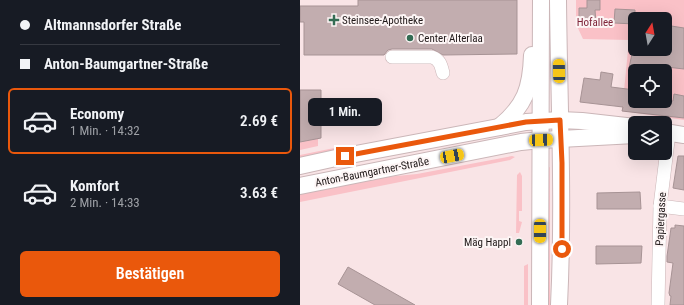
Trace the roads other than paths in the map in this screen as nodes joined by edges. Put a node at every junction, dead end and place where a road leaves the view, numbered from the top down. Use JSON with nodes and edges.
{"nodes":[{"id":1,"x":540,"y":0,"type":"edge"},
{"id":2,"x":558,"y":0,"type":"edge"},
{"id":3,"x":392,"y":57,"type":"dead end"},
{"id":4,"x":443,"y":73,"type":"dead end"},
{"id":5,"x":560,"y":120,"type":"junction"},
{"id":6,"x":541,"y":121,"type":"junction"},
{"id":7,"x":628,"y":126,"type":"edge"},
{"id":8,"x":498,"y":128,"type":"junction"},
{"id":9,"x":673,"y":133,"type":"edge"},
{"id":10,"x":628,"y":135,"type":"edge"},
{"id":11,"x":560,"y":139,"type":"junction"},
{"id":12,"x":541,"y":140,"type":"junction"},
{"id":13,"x":300,"y":166,"type":"edge"},
{"id":14,"x":300,"y":186,"type":"edge"},
{"id":15,"x":660,"y":206,"type":"junction"},
{"id":16,"x":684,"y":209,"type":"edge"},
{"id":17,"x":540,"y":305,"type":"edge"},
{"id":18,"x":559,"y":305,"type":"edge"},
{"id":19,"x":658,"y":305,"type":"edge"}],
"edges":[{"from":1,"to":6,"type":"main road"},
{"from":1,"to":8,"type":"main road"},
{"from":2,"to":5,"type":"main road"},
{"from":3,"to":4,"type":"street"},
{"from":5,"to":6,"type":"main road","name":"Anton-Baumgartner-Straße"},
{"from":5,"to":7,"type":"main road","name":"Anton-Baumgartner-Straße"},
{"from":5,"to":11,"type":"main road"},
{"from":6,"to":8,"type":"main road","name":"Anton-Baumgartner-Straße"},
{"from":6,"to":12,"type":"main road"},
{"from":8,"to":13,"type":"main road","name":"Anton-Baumgartner-Straße"},
{"from":9,"to":15,"type":"street","name":"Papiergasse"},
{"from":10,"to":11,"type":"main road","name":"Anton-Baumgartner-Straße"},
{"from":11,"to":12,"type":"main road","name":"Anton-Baumgartner-Straße"},
{"from":11,"to":18,"type":"main road"},
{"from":12,"to":14,"type":"main road","name":"Anton-Baumgartner-Straße"},
{"from":12,"to":17,"type":"main road"},
{"from":15,"to":16,"type":"street"},
{"from":15,"to":19,"type":"street","name":"Papiergasse"}]}
